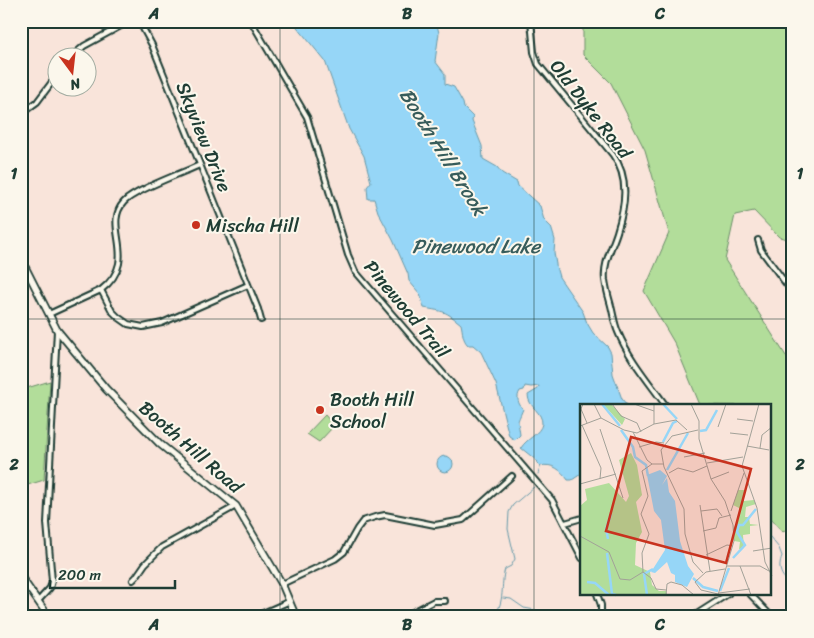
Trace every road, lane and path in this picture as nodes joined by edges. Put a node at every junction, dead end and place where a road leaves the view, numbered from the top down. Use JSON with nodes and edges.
{"nodes":[{"id":1,"x":130,"y":21,"type":"edge"},
{"id":2,"x":140,"y":21,"type":"edge"},
{"id":3,"x":251,"y":21,"type":"edge"},
{"id":4,"x":530,"y":21,"type":"edge"},
{"id":5,"x":82,"y":48,"type":"edge"},
{"id":6,"x":48,"y":87,"type":"edge"},
{"id":7,"x":21,"y":114,"type":"edge"},
{"id":8,"x":200,"y":165,"type":"junction"},
{"id":9,"x":758,"y":240,"type":"dead end"},
{"id":10,"x":21,"y":259,"type":"edge"},
{"id":11,"x":248,"y":284,"type":"junction"},
{"id":12,"x":101,"y":290,"type":"junction"},
{"id":13,"x":793,"y":293,"type":"edge"},
{"id":14,"x":49,"y":314,"type":"junction"},
{"id":15,"x":261,"y":320,"type":"dead end"},
{"id":16,"x":57,"y":330,"type":"junction"},
{"id":17,"x":665,"y":404,"type":"edge"},
{"id":18,"x":512,"y":476,"type":"dead end"},
{"id":19,"x":236,"y":506,"type":"junction"},
{"id":20,"x":580,"y":518,"type":"edge"},
{"id":21,"x":564,"y":522,"type":"junction"},
{"id":22,"x":580,"y":554,"type":"edge"},
{"id":23,"x":21,"y":577,"type":"edge"},
{"id":24,"x":133,"y":580,"type":"dead end"},
{"id":25,"x":282,"y":584,"type":"junction"},
{"id":26,"x":598,"y":596,"type":"edge"},
{"id":27,"x":725,"y":596,"type":"edge"},
{"id":28,"x":752,"y":596,"type":"edge"},
{"id":29,"x":38,"y":600,"type":"junction"},
{"id":30,"x":445,"y":601,"type":"dead end"},
{"id":31,"x":288,"y":602,"type":"junction"},
{"id":32,"x":49,"y":617,"type":"edge"},
{"id":33,"x":254,"y":617,"type":"edge"},
{"id":34,"x":296,"y":617,"type":"edge"},
{"id":35,"x":404,"y":617,"type":"edge"},
{"id":36,"x":601,"y":617,"type":"edge"},
{"id":37,"x":692,"y":617,"type":"edge"},
{"id":38,"x":772,"y":617,"type":"edge"}],
"edges":[{"from":1,"to":5,"type":"street"},
{"from":2,"to":8,"type":"street","name":"Skyview Drive"},
{"from":3,"to":21,"type":"street","name":"Pinewood Trail"},
{"from":4,"to":17,"type":"street","name":"Old Dyke Road"},
{"from":6,"to":7,"type":"street"},
{"from":8,"to":11,"type":"street","name":"Skyview Drive"},
{"from":8,"to":12,"type":"street"},
{"from":9,"to":13,"type":"street"},
{"from":10,"to":14,"type":"street","name":"Booth Hill Road"},
{"from":11,"to":12,"type":"street"},
{"from":11,"to":15,"type":"street","name":"Skyview Drive"},
{"from":12,"to":14,"type":"street"},
{"from":14,"to":16,"type":"street","name":"Booth Hill Road"},
{"from":16,"to":19,"type":"street","name":"Booth Hill Road"},
{"from":16,"to":29,"type":"street"},
{"from":18,"to":25,"type":"street"},
{"from":19,"to":24,"type":"street"},
{"from":19,"to":25,"type":"street","name":"Booth Hill Road"},
{"from":20,"to":21,"type":"street"},
{"from":21,"to":22,"type":"street","name":"Pinewood Trail"},
{"from":23,"to":29,"type":"street"},
{"from":25,"to":31,"type":"street","name":"Booth Hill Road"},
{"from":26,"to":36,"type":"street"},
{"from":27,"to":37,"type":"street"},
{"from":28,"to":38,"type":"street"},
{"from":29,"to":32,"type":"street"},
{"from":30,"to":35,"type":"street"},
{"from":31,"to":33,"type":"street"},
{"from":31,"to":34,"type":"street","name":"Booth Hill Road"}]}
